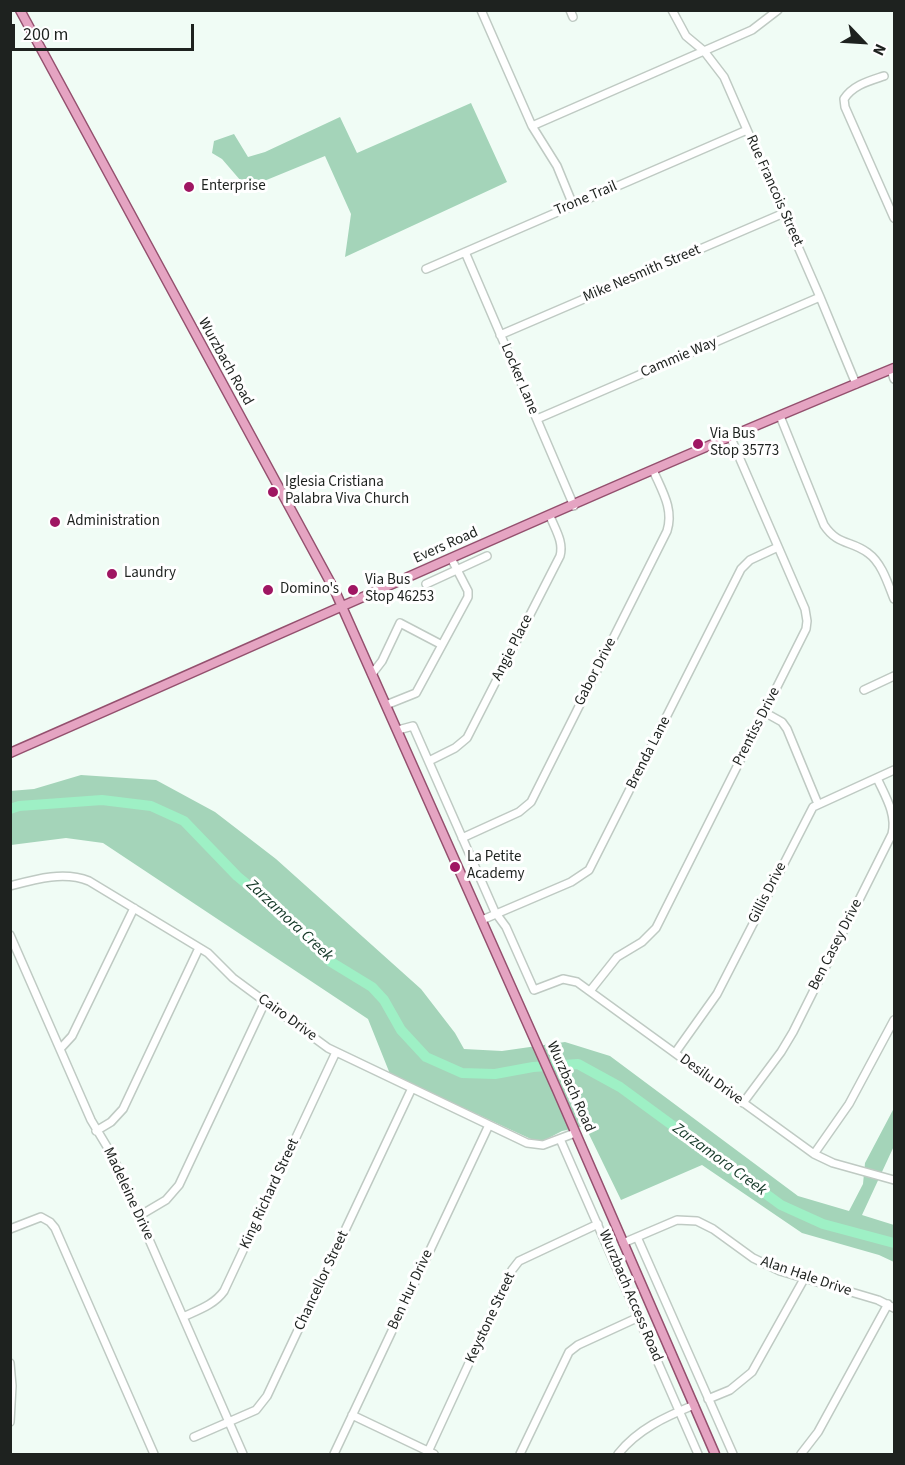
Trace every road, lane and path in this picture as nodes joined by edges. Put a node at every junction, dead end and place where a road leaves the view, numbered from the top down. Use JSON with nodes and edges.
{"nodes":[{"id":1,"x":20,"y":10,"type":"edge"},
{"id":2,"x":481,"y":10,"type":"edge"},
{"id":3,"x":672,"y":10,"type":"edge"},
{"id":4,"x":778,"y":10,"type":"edge"},
{"id":5,"x":704,"y":51,"type":"junction"},
{"id":6,"x":884,"y":76,"type":"dead end"},
{"id":7,"x":532,"y":126,"type":"junction"},
{"id":8,"x":747,"y":130,"type":"junction"},
{"id":9,"x":891,"y":200,"type":"edge"},
{"id":10,"x":573,"y":205,"type":"junction"},
{"id":11,"x":784,"y":213,"type":"junction"},
{"id":12,"x":894,"y":218,"type":"edge"},
{"id":13,"x":465,"y":252,"type":"junction"},
{"id":14,"x":426,"y":269,"type":"dead end"},
{"id":15,"x":820,"y":297,"type":"junction"},
{"id":16,"x":500,"y":335,"type":"junction"},
{"id":17,"x":893,"y":372,"type":"edge"},
{"id":18,"x":856,"y":384,"type":"junction"},
{"id":19,"x":780,"y":416,"type":"junction"},
{"id":20,"x":537,"y":419,"type":"junction"},
{"id":21,"x":730,"y":436,"type":"junction"},
{"id":22,"x":653,"y":470,"type":"junction"},
{"id":23,"x":574,"y":506,"type":"junction"},
{"id":24,"x":550,"y":516,"type":"junction"},
{"id":25,"x":778,"y":547,"type":"junction"},
{"id":26,"x":487,"y":556,"type":"dead end"},
{"id":27,"x":451,"y":558,"type":"junction"},
{"id":28,"x":456,"y":570,"type":"junction"},
{"id":29,"x":426,"y":584,"type":"dead end"},
{"id":30,"x":894,"y":599,"type":"edge"},
{"id":31,"x":342,"y":605,"type":"junction"},
{"id":32,"x":442,"y":645,"type":"junction"},
{"id":33,"x":372,"y":674,"type":"junction"},
{"id":34,"x":894,"y":676,"type":"edge"},
{"id":35,"x":864,"y":690,"type":"dead end"},
{"id":36,"x":386,"y":705,"type":"junction"},
{"id":37,"x":765,"y":712,"type":"junction"},
{"id":38,"x":398,"y":730,"type":"junction"},
{"id":39,"x":10,"y":753,"type":"edge"},
{"id":40,"x":429,"y":761,"type":"junction"},
{"id":41,"x":894,"y":770,"type":"edge"},
{"id":42,"x":877,"y":778,"type":"junction"},
{"id":43,"x":818,"y":804,"type":"junction"},
{"id":44,"x":462,"y":838,"type":"junction"},
{"id":45,"x":10,"y":886,"type":"edge"},
{"id":46,"x":134,"y":908,"type":"junction"},
{"id":47,"x":496,"y":914,"type":"junction"},
{"id":48,"x":482,"y":920,"type":"junction"},
{"id":49,"x":10,"y":935,"type":"edge"},
{"id":50,"x":199,"y":948,"type":"junction"},
{"id":51,"x":590,"y":991,"type":"junction"},
{"id":52,"x":265,"y":1002,"type":"junction"},
{"id":53,"x":894,"y":1020,"type":"edge"},
{"id":54,"x":60,"y":1049,"type":"junction"},
{"id":55,"x":336,"y":1052,"type":"junction"},
{"id":56,"x":675,"y":1053,"type":"junction"},
{"id":57,"x":412,"y":1088,"type":"junction"},
{"id":58,"x":743,"y":1103,"type":"junction"},
{"id":59,"x":489,"y":1125,"type":"junction"},
{"id":60,"x":96,"y":1131,"type":"junction"},
{"id":61,"x":575,"y":1133,"type":"junction"},
{"id":62,"x":560,"y":1139,"type":"junction"},
{"id":63,"x":814,"y":1154,"type":"junction"},
{"id":64,"x":894,"y":1180,"type":"edge"},
{"id":65,"x":139,"y":1216,"type":"junction"},
{"id":66,"x":598,"y":1224,"type":"junction"},
{"id":67,"x":10,"y":1229,"type":"edge"},
{"id":68,"x":637,"y":1237,"type":"junction"},
{"id":69,"x":623,"y":1244,"type":"junction"},
{"id":70,"x":804,"y":1279,"type":"junction"},
{"id":71,"x":891,"y":1306,"type":"edge"},
{"id":72,"x":183,"y":1317,"type":"junction"},
{"id":73,"x":639,"y":1317,"type":"junction"},
{"id":74,"x":10,"y":1363,"type":"edge"},
{"id":75,"x":708,"y":1399,"type":"junction"},
{"id":76,"x":694,"y":1405,"type":"junction"},
{"id":77,"x":680,"y":1411,"type":"junction"},
{"id":78,"x":352,"y":1415,"type":"junction"},
{"id":79,"x":10,"y":1422,"type":"edge"},
{"id":80,"x":228,"y":1422,"type":"junction"},
{"id":81,"x":194,"y":1437,"type":"dead end"},
{"id":82,"x":430,"y":1454,"type":"edge"},
{"id":83,"x":154,"y":1455,"type":"edge"},
{"id":84,"x":243,"y":1455,"type":"edge"},
{"id":85,"x":334,"y":1455,"type":"edge"},
{"id":86,"x":520,"y":1455,"type":"edge"},
{"id":87,"x":618,"y":1455,"type":"edge"},
{"id":88,"x":698,"y":1455,"type":"edge"},
{"id":89,"x":715,"y":1455,"type":"edge"},
{"id":90,"x":733,"y":1455,"type":"edge"},
{"id":91,"x":801,"y":1455,"type":"edge"}],
"edges":[{"from":1,"to":31,"type":"main road","name":"Wurzbach Road"},
{"from":2,"to":7,"type":"street"},
{"from":3,"to":5,"type":"street","name":"Rue Francois Street"},
{"from":4,"to":5,"type":"street"},
{"from":5,"to":7,"type":"street"},
{"from":5,"to":8,"type":"street","name":"Rue Francois Street"},
{"from":6,"to":9,"type":"street"},
{"from":7,"to":10,"type":"street"},
{"from":8,"to":10,"type":"street","name":"Trone Trail"},
{"from":8,"to":11,"type":"street","name":"Rue Francois Street"},
{"from":9,"to":12,"type":"street"},
{"from":10,"to":13,"type":"street","name":"Trone Trail"},
{"from":11,"to":15,"type":"street","name":"Rue Francois Street"},
{"from":11,"to":16,"type":"street","name":"Mike Nesmith Street"},
{"from":13,"to":14,"type":"street","name":"Trone Trail"},
{"from":13,"to":16,"type":"street","name":"Locker Lane"},
{"from":15,"to":18,"type":"street","name":"Rue Francois Street"},
{"from":15,"to":20,"type":"street","name":"Cammie Way"},
{"from":16,"to":20,"type":"street","name":"Locker Lane"},
{"from":17,"to":18,"type":"main road","name":"Evers Road"},
{"from":18,"to":19,"type":"main road","name":"Evers Road"},
{"from":19,"to":21,"type":"main road","name":"Evers Road"},
{"from":19,"to":30,"type":"street"},
{"from":20,"to":23,"type":"street","name":"Locker Lane"},
{"from":21,"to":22,"type":"main road","name":"Evers Road"},
{"from":21,"to":25,"type":"street","name":"Prentiss Drive"},
{"from":22,"to":23,"type":"main road","name":"Evers Road"},
{"from":22,"to":44,"type":"street","name":"Gabor Drive"},
{"from":23,"to":24,"type":"main road","name":"Evers Road"},
{"from":24,"to":27,"type":"main road","name":"Evers Road"},
{"from":24,"to":40,"type":"street","name":"Angie Place"},
{"from":25,"to":37,"type":"street","name":"Prentiss Drive"},
{"from":25,"to":47,"type":"street","name":"Brenda Lane"},
{"from":26,"to":28,"type":"street"},
{"from":27,"to":28,"type":"street"},
{"from":27,"to":31,"type":"main road","name":"Evers Road"},
{"from":28,"to":29,"type":"street"},
{"from":28,"to":32,"type":"street"},
{"from":31,"to":33,"type":"main road","name":"Wurzbach Road"},
{"from":31,"to":39,"type":"main road","name":"Evers Road"},
{"from":32,"to":33,"type":"street"},
{"from":32,"to":36,"type":"street"},
{"from":33,"to":36,"type":"main road","name":"Wurzbach Road"},
{"from":34,"to":35,"type":"street"},
{"from":36,"to":38,"type":"main road","name":"Wurzbach Road"},
{"from":37,"to":43,"type":"street"},
{"from":37,"to":51,"type":"street","name":"Prentiss Drive"},
{"from":38,"to":40,"type":"street"},
{"from":38,"to":48,"type":"main road","name":"Wurzbach Road"},
{"from":40,"to":44,"type":"street"},
{"from":41,"to":42,"type":"street","name":"Gillis Drive"},
{"from":42,"to":43,"type":"street","name":"Gillis Drive"},
{"from":42,"to":58,"type":"street","name":"Ben Casey Drive"},
{"from":43,"to":56,"type":"street","name":"Gillis Drive"},
{"from":44,"to":47,"type":"street"},
{"from":45,"to":46,"type":"street","name":"Cairo Drive"},
{"from":46,"to":50,"type":"street","name":"Cairo Drive"},
{"from":46,"to":54,"type":"street"},
{"from":47,"to":48,"type":"street","name":"Brenda Lane"},
{"from":47,"to":51,"type":"street","name":"Desilu Drive"},
{"from":48,"to":61,"type":"main road","name":"Wurzbach Road"},
{"from":49,"to":54,"type":"street","name":"Madeleine Drive"},
{"from":50,"to":52,"type":"street","name":"Cairo Drive"},
{"from":50,"to":60,"type":"street"},
{"from":51,"to":56,"type":"street","name":"Desilu Drive"},
{"from":52,"to":55,"type":"street","name":"Cairo Drive"},
{"from":52,"to":65,"type":"street"},
{"from":53,"to":63,"type":"street"},
{"from":54,"to":60,"type":"street","name":"Madeleine Drive"},
{"from":55,"to":57,"type":"street","name":"Cairo Drive"},
{"from":55,"to":72,"type":"street","name":"King Richard Street"},
{"from":56,"to":58,"type":"street","name":"Desilu Drive"},
{"from":57,"to":59,"type":"street","name":"Cairo Drive"},
{"from":57,"to":80,"type":"street","name":"Chancellor Street"},
{"from":58,"to":63,"type":"street","name":"Desilu Drive"},
{"from":59,"to":62,"type":"street","name":"Cairo Drive"},
{"from":59,"to":78,"type":"street","name":"Ben Hur Drive"},
{"from":60,"to":65,"type":"street","name":"Madeleine Drive"},
{"from":61,"to":62,"type":"street","name":"Cairo Drive"},
{"from":61,"to":69,"type":"main road","name":"Wurzbach Road"},
{"from":62,"to":66,"type":"street","name":"Wurzbach Access Road"},
{"from":63,"to":64,"type":"street","name":"Desilu Drive"},
{"from":65,"to":72,"type":"street","name":"Madeleine Drive"},
{"from":66,"to":73,"type":"street","name":"Wurzbach Access Road"},
{"from":66,"to":82,"type":"street","name":"Keystone Street"},
{"from":67,"to":83,"type":"street"},
{"from":68,"to":69,"type":"street","name":"Alan Hale Drive"},
{"from":68,"to":70,"type":"street","name":"Alan Hale Drive"},
{"from":68,"to":75,"type":"street","name":"Wurzbach Access Road"},
{"from":69,"to":76,"type":"main road","name":"Wurzbach Road"},
{"from":70,"to":71,"type":"street","name":"Alan Hale Drive"},
{"from":70,"to":75,"type":"street"},
{"from":71,"to":91,"type":"street"},
{"from":72,"to":80,"type":"street","name":"Madeleine Drive"},
{"from":73,"to":77,"type":"street","name":"Wurzbach Access Road"},
{"from":73,"to":86,"type":"street"},
{"from":74,"to":79,"type":"street"},
{"from":75,"to":90,"type":"street","name":"Wurzbach Access Road"},
{"from":76,"to":77,"type":"street"},
{"from":76,"to":89,"type":"main road","name":"Wurzbach Road"},
{"from":77,"to":87,"type":"street"},
{"from":77,"to":88,"type":"street","name":"Wurzbach Access Road"},
{"from":78,"to":82,"type":"street"},
{"from":78,"to":85,"type":"street","name":"Ben Hur Drive"},
{"from":80,"to":81,"type":"street","name":"Chancellor Street"},
{"from":80,"to":84,"type":"street","name":"Madeleine Drive"}]}
